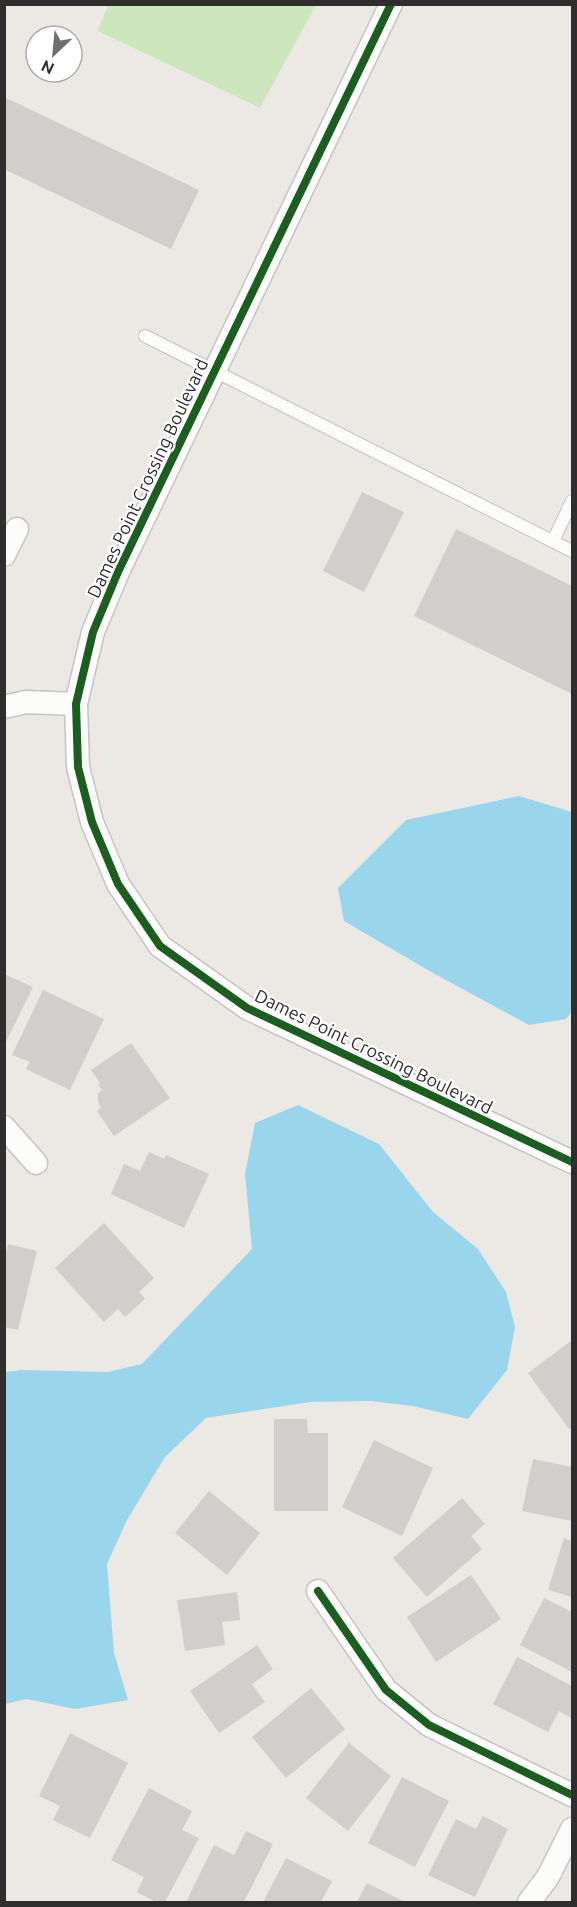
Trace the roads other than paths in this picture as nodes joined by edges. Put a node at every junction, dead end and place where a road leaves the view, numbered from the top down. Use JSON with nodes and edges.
{"nodes":[{"id":1,"x":391,"y":4,"type":"edge"},
{"id":2,"x":145,"y":336,"type":"dead end"},
{"id":3,"x":214,"y":373,"type":"junction"},
{"id":4,"x":573,"y":501,"type":"edge"},
{"id":5,"x":17,"y":529,"type":"dead end"},
{"id":6,"x":553,"y":541,"type":"junction"},
{"id":7,"x":573,"y":551,"type":"edge"},
{"id":8,"x":4,"y":555,"type":"edge"},
{"id":9,"x":76,"y":704,"type":"junction"},
{"id":10,"x":4,"y":707,"type":"edge"},
{"id":11,"x":4,"y":1127,"type":"edge"},
{"id":12,"x":573,"y":1162,"type":"edge"},
{"id":13,"x":36,"y":1163,"type":"dead end"},
{"id":14,"x":318,"y":1591,"type":"dead end"},
{"id":15,"x":573,"y":1794,"type":"edge"},
{"id":16,"x":573,"y":1829,"type":"edge"},
{"id":17,"x":529,"y":1902,"type":"edge"}],
"edges":[{"from":1,"to":3,"type":"street","name":"Dames Point Crossing Boulevard"},
{"from":2,"to":3,"type":"lane"},
{"from":3,"to":6,"type":"lane"},
{"from":3,"to":9,"type":"street","name":"Dames Point Crossing Boulevard"},
{"from":4,"to":6,"type":"lane"},
{"from":5,"to":8,"type":"street"},
{"from":6,"to":7,"type":"lane"},
{"from":9,"to":10,"type":"street"},
{"from":9,"to":12,"type":"street","name":"Dames Point Crossing Boulevard"},
{"from":11,"to":13,"type":"street"},
{"from":14,"to":15,"type":"street"},
{"from":16,"to":17,"type":"street"}]}
